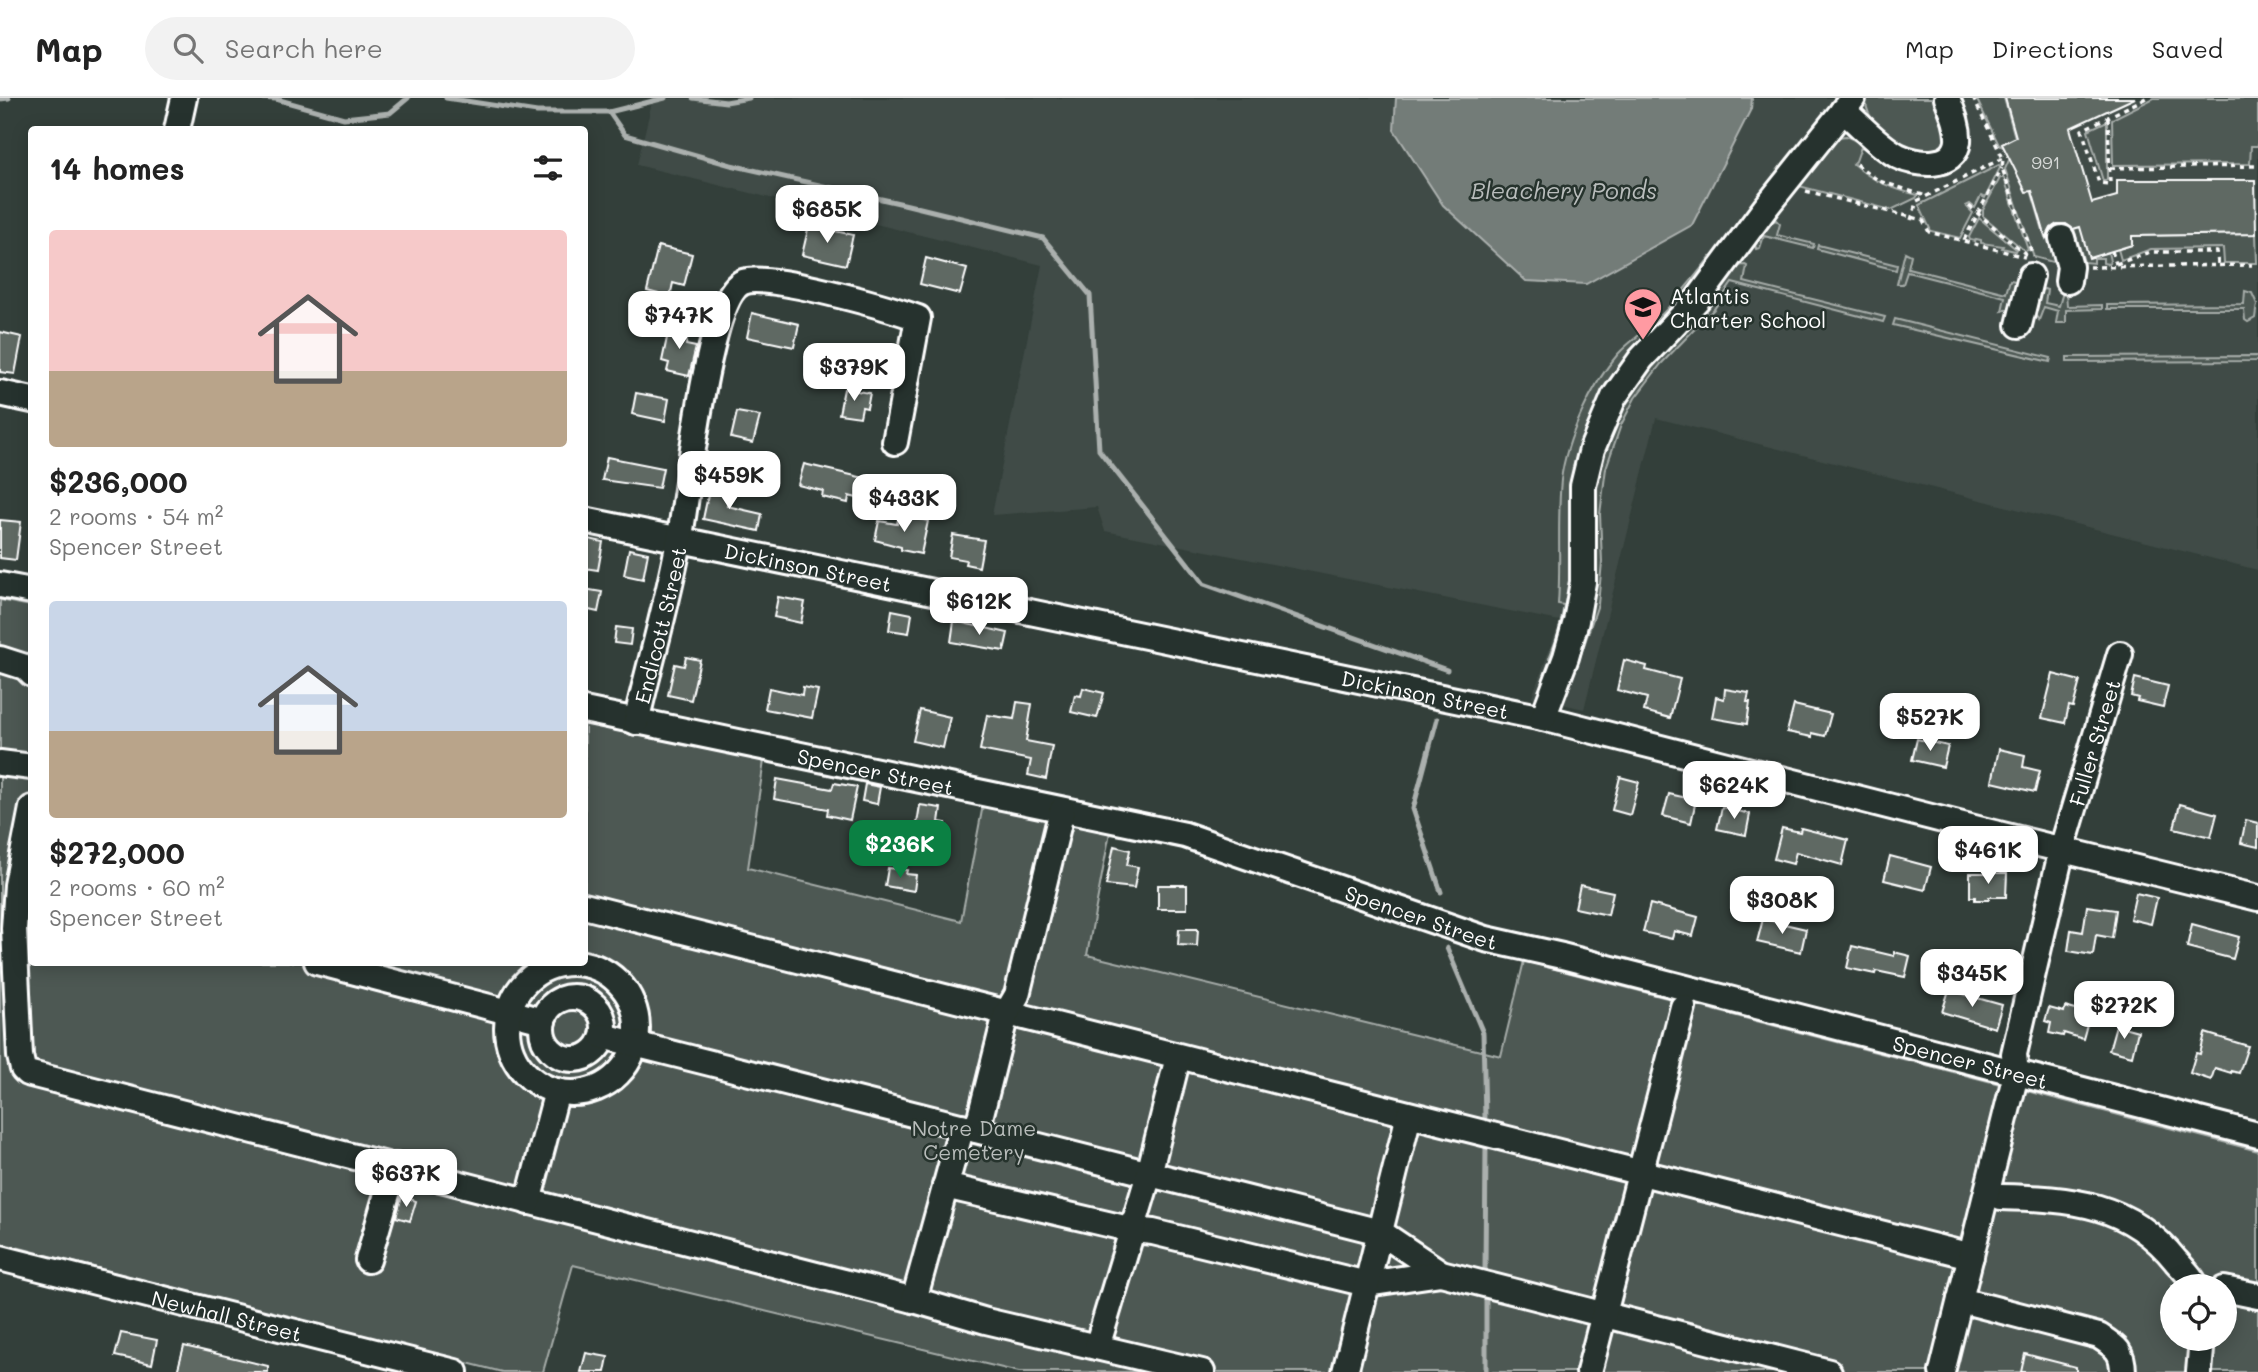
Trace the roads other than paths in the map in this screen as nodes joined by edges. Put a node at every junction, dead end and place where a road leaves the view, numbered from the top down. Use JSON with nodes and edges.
{"nodes":[{"id":1,"x":184,"y":98,"type":"edge"},
{"id":2,"x":1947,"y":98,"type":"edge"},
{"id":3,"x":1848,"y":104,"type":"edge"},
{"id":4,"x":178,"y":126,"type":"edge"},
{"id":5,"x":2062,"y":238,"type":"dead end"},
{"id":6,"x":2030,"y":267,"type":"road end"},
{"id":7,"x":2076,"y":274,"type":"road end"},
{"id":8,"x":2019,"y":325,"type":"dead end"},
{"id":9,"x":0,"y":393,"type":"edge"},
{"id":10,"x":28,"y":399,"type":"edge"},
{"id":11,"x":895,"y":442,"type":"dead end"},
{"id":12,"x":588,"y":521,"type":"edge"},
{"id":13,"x":680,"y":540,"type":"junction"},
{"id":14,"x":0,"y":585,"type":"edge"},
{"id":15,"x":28,"y":591,"type":"edge"},
{"id":16,"x":2120,"y":654,"type":"dead end"},
{"id":17,"x":0,"y":659,"type":"edge"},
{"id":18,"x":28,"y":670,"type":"edge"},
{"id":19,"x":588,"y":711,"type":"edge"},
{"id":20,"x":1542,"y":718,"type":"junction"},
{"id":21,"x":636,"y":722,"type":"junction"},
{"id":22,"x":0,"y":763,"type":"edge"},
{"id":23,"x":28,"y":766,"type":"edge"},
{"id":24,"x":1062,"y":810,"type":"junction"},
{"id":25,"x":28,"y":818,"type":"edge"},
{"id":26,"x":2062,"y":849,"type":"junction"},
{"id":27,"x":11,"y":858,"type":"edge"},
{"id":28,"x":24,"y":887,"type":"edge"},
{"id":29,"x":2258,"y":898,"type":"edge"},
{"id":30,"x":588,"y":907,"type":"edge"},
{"id":31,"x":588,"y":965,"type":"edge"},
{"id":32,"x":332,"y":966,"type":"edge"},
{"id":33,"x":557,"y":966,"type":"edge"},
{"id":34,"x":1683,"y":1007,"type":"dead end"},
{"id":35,"x":508,"y":1012,"type":"junction"},
{"id":36,"x":1006,"y":1013,"type":"junction"},
{"id":37,"x":543,"y":1021,"type":"junction"},
{"id":38,"x":603,"y":1035,"type":"junction"},
{"id":39,"x":635,"y":1044,"type":"junction"},
{"id":40,"x":1178,"y":1057,"type":"junction"},
{"id":41,"x":2015,"y":1074,"type":"junction"},
{"id":42,"x":557,"y":1091,"type":"junction"},
{"id":43,"x":1409,"y":1115,"type":"junction"},
{"id":44,"x":969,"y":1128,"type":"junction"},
{"id":45,"x":2258,"y":1135,"type":"edge"},
{"id":46,"x":395,"y":1166,"type":"junction"},
{"id":47,"x":1640,"y":1173,"type":"junction"},
{"id":48,"x":1149,"y":1174,"type":"junction"},
{"id":49,"x":945,"y":1186,"type":"junction"},
{"id":50,"x":2001,"y":1197,"type":"dead end"},
{"id":51,"x":528,"y":1202,"type":"junction"},
{"id":52,"x":1133,"y":1230,"type":"junction"},
{"id":53,"x":1380,"y":1232,"type":"junction"},
{"id":54,"x":1971,"y":1256,"type":"junction"},
{"id":55,"x":0,"y":1258,"type":"edge"},
{"id":56,"x":368,"y":1260,"type":"dead end"},
{"id":57,"x":1440,"y":1273,"type":"junction"},
{"id":58,"x":2190,"y":1274,"type":"edge"},
{"id":59,"x":1367,"y":1284,"type":"junction"},
{"id":60,"x":2237,"y":1292,"type":"edge"},
{"id":61,"x":2258,"y":1296,"type":"edge"},
{"id":62,"x":914,"y":1300,"type":"junction"},
{"id":63,"x":1960,"y":1300,"type":"junction"},
{"id":64,"x":1604,"y":1316,"type":"junction"},
{"id":65,"x":1097,"y":1347,"type":"junction"},
{"id":66,"x":2201,"y":1351,"type":"edge"},
{"id":67,"x":455,"y":1372,"type":"edge"},
{"id":68,"x":1202,"y":1372,"type":"edge"},
{"id":69,"x":1345,"y":1372,"type":"edge"},
{"id":70,"x":1589,"y":1372,"type":"edge"},
{"id":71,"x":1829,"y":1372,"type":"edge"},
{"id":72,"x":1942,"y":1372,"type":"edge"},
{"id":73,"x":2123,"y":1372,"type":"edge"},
{"id":74,"x":2199,"y":1372,"type":"edge"}],
"edges":[{"from":1,"to":4,"type":"street"},
{"from":2,"to":3,"type":"street"},
{"from":3,"to":20,"type":"street"},
{"from":5,"to":7,"type":"street"},
{"from":6,"to":8,"type":"street"},
{"from":9,"to":10,"type":"street"},
{"from":11,"to":13,"type":"street","name":"Endicott Street"},
{"from":12,"to":13,"type":"street","name":"Dickinson Street"},
{"from":13,"to":20,"type":"street","name":"Dickinson Street"},
{"from":13,"to":21,"type":"street","name":"Endicott Street"},
{"from":14,"to":15,"type":"street"},
{"from":16,"to":26,"type":"street","name":"Fuller Street"},
{"from":17,"to":18,"type":"street"},
{"from":19,"to":21,"type":"street","name":"Spencer Street"},
{"from":20,"to":26,"type":"street","name":"Dickinson Street"},
{"from":21,"to":24,"type":"street","name":"Spencer Street"},
{"from":22,"to":23,"type":"street"},
{"from":24,"to":36,"type":"street"},
{"from":24,"to":41,"type":"street","name":"Spencer Street"},
{"from":25,"to":27,"type":"street"},
{"from":26,"to":29,"type":"street","name":"Dickinson Street"},
{"from":26,"to":41,"type":"street","name":"Fuller Street"},
{"from":27,"to":28,"type":"street"},
{"from":28,"to":46,"type":"street"},
{"from":30,"to":36,"type":"street"},
{"from":31,"to":39,"type":"street"},
{"from":32,"to":35,"type":"street"},
{"from":33,"to":35,"type":"street"},
{"from":34,"to":47,"type":"street"},
{"from":35,"to":37,"type":"street"},
{"from":35,"to":42,"type":"street"},
{"from":36,"to":40,"type":"street"},
{"from":36,"to":44,"type":"street"},
{"from":37,"to":38,"type":"street"},
{"from":37,"to":38,"type":"street"},
{"from":38,"to":39,"type":"street"},
{"from":39,"to":42,"type":"street"},
{"from":39,"to":44,"type":"street"},
{"from":40,"to":43,"type":"street"},
{"from":40,"to":48,"type":"street"},
{"from":41,"to":45,"type":"street","name":"Spencer Street"},
{"from":41,"to":54,"type":"street","name":"Fuller Street"},
{"from":42,"to":51,"type":"street"},
{"from":43,"to":47,"type":"street"},
{"from":43,"to":53,"type":"street"},
{"from":44,"to":48,"type":"street"},
{"from":44,"to":49,"type":"street"},
{"from":46,"to":51,"type":"street"},
{"from":46,"to":56,"type":"street"},
{"from":47,"to":54,"type":"street"},
{"from":47,"to":64,"type":"street"},
{"from":48,"to":52,"type":"street"},
{"from":48,"to":53,"type":"street"},
{"from":49,"to":52,"type":"street"},
{"from":49,"to":62,"type":"street"},
{"from":50,"to":58,"type":"street"},
{"from":51,"to":62,"type":"street"},
{"from":52,"to":59,"type":"street"},
{"from":52,"to":65,"type":"street"},
{"from":53,"to":57,"type":"street"},
{"from":53,"to":59,"type":"street"},
{"from":54,"to":63,"type":"street","name":"Fuller Street"},
{"from":55,"to":67,"type":"street","name":"Newhall Street"},
{"from":57,"to":59,"type":"street"},
{"from":57,"to":64,"type":"street"},
{"from":59,"to":69,"type":"street"},
{"from":60,"to":61,"type":"street"},
{"from":62,"to":65,"type":"street"},
{"from":63,"to":72,"type":"street","name":"Fuller Street"},
{"from":63,"to":73,"type":"street"},
{"from":64,"to":70,"type":"street"},
{"from":64,"to":71,"type":"street"},
{"from":65,"to":68,"type":"street"},
{"from":66,"to":74,"type":"street"}]}
